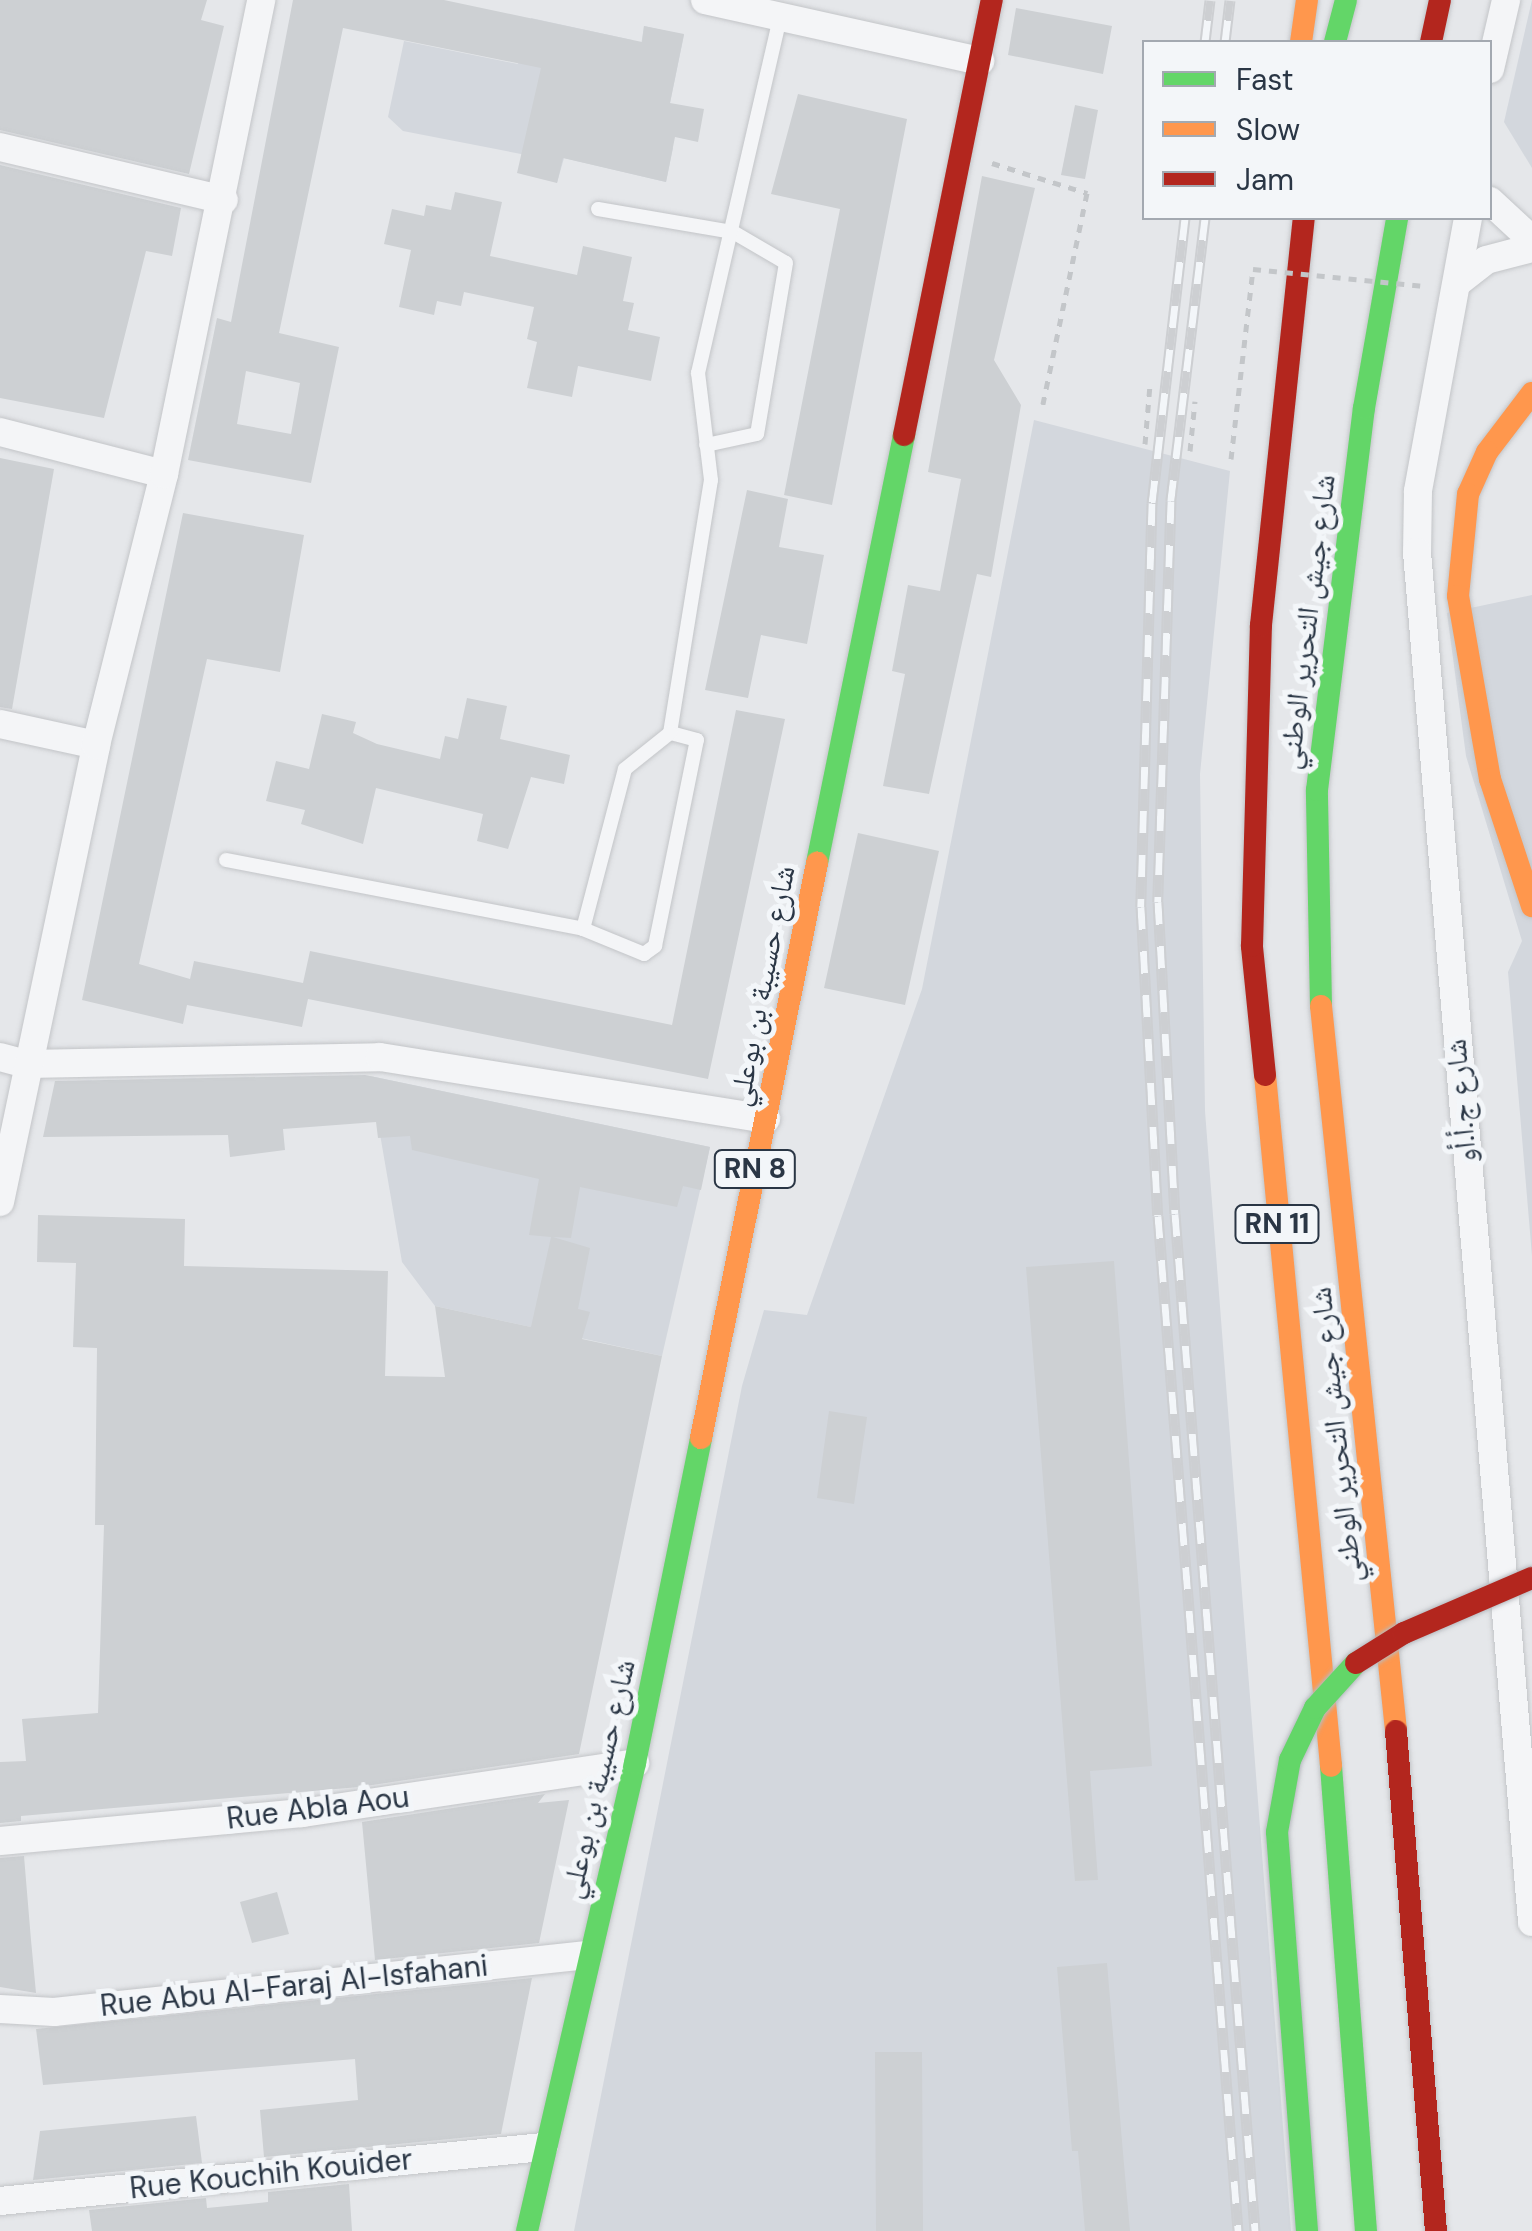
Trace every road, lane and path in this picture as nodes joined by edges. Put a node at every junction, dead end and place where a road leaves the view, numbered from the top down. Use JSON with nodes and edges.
{"nodes":[{"id":1,"x":262,"y":0,"type":"edge"},
{"id":2,"x":705,"y":0,"type":"edge"},
{"id":3,"x":992,"y":0,"type":"edge"},
{"id":4,"x":1307,"y":0,"type":"edge"},
{"id":5,"x":1346,"y":0,"type":"edge"},
{"id":6,"x":1440,"y":0,"type":"edge"},
{"id":7,"x":1506,"y":0,"type":"edge"},
{"id":8,"x":780,"y":16,"type":"junction"},
{"id":9,"x":1301,"y":40,"type":"edge"},
{"id":10,"x":1336,"y":40,"type":"edge"},
{"id":11,"x":1431,"y":40,"type":"edge"},
{"id":12,"x":1492,"y":60,"type":"edge"},
{"id":13,"x":980,"y":61,"type":"junction"},
{"id":14,"x":0,"y":146,"type":"edge"},
{"id":15,"x":961,"y":153,"type":"junction"},
{"id":16,"x":224,"y":200,"type":"junction"},
{"id":17,"x":1492,"y":204,"type":"edge"},
{"id":18,"x":598,"y":208,"type":"dead end"},
{"id":19,"x":1304,"y":220,"type":"edge"},
{"id":20,"x":1397,"y":220,"type":"edge"},
{"id":21,"x":1468,"y":220,"type":"edge"},
{"id":22,"x":733,"y":232,"type":"junction"},
{"id":23,"x":1532,"y":244,"type":"edge"},
{"id":24,"x":1457,"y":283,"type":"junction"},
{"id":25,"x":1424,"y":286,"type":"dead end"},
{"id":26,"x":1150,"y":384,"type":"dead end"},
{"id":27,"x":1532,"y":393,"type":"edge"},
{"id":28,"x":1195,"y":401,"type":"dead end"},
{"id":29,"x":1043,"y":404,"type":"dead end"},
{"id":30,"x":0,"y":432,"type":"edge"},
{"id":31,"x":1145,"y":444,"type":"dead end"},
{"id":32,"x":706,"y":445,"type":"junction"},
{"id":33,"x":1190,"y":451,"type":"dead end"},
{"id":34,"x":1230,"y":459,"type":"dead end"},
{"id":35,"x":164,"y":474,"type":"junction"},
{"id":36,"x":0,"y":724,"type":"edge"},
{"id":37,"x":670,"y":733,"type":"junction"},
{"id":38,"x":96,"y":745,"type":"junction"},
{"id":39,"x":226,"y":860,"type":"dead end"},
{"id":40,"x":1532,"y":906,"type":"edge"},
{"id":41,"x":583,"y":929,"type":"junction"},
{"id":42,"x":14,"y":1061,"type":"edge"},
{"id":43,"x":766,"y":1118,"type":"junction"},
{"id":44,"x":1,"y":1195,"type":"edge"},
{"id":45,"x":1532,"y":1578,"type":"edge"},
{"id":46,"x":635,"y":1763,"type":"junction"},
{"id":47,"x":0,"y":1842,"type":"edge"},
{"id":48,"x":1532,"y":1922,"type":"edge"},
{"id":49,"x":587,"y":1955,"type":"junction"},
{"id":50,"x":0,"y":2009,"type":"edge"},
{"id":51,"x":543,"y":2147,"type":"junction"},
{"id":52,"x":0,"y":2202,"type":"edge"},
{"id":53,"x":527,"y":2231,"type":"edge"},
{"id":54,"x":1307,"y":2231,"type":"edge"},
{"id":55,"x":1366,"y":2231,"type":"edge"},
{"id":56,"x":1436,"y":2231,"type":"edge"}],
"edges":[{"from":1,"to":16,"type":"street"},
{"from":2,"to":8,"type":"street"},
{"from":3,"to":13,"type":"main road","number":"RN 8"},
{"from":4,"to":9,"type":"main road"},
{"from":5,"to":10,"type":"main road"},
{"from":6,"to":11,"type":"main road"},
{"from":7,"to":12,"type":"street"},
{"from":8,"to":13,"type":"street"},
{"from":8,"to":22,"type":"lane"},
{"from":13,"to":15,"type":"main road","name":"شارع حسيبة بن بوعلي","number":"RN 8"},
{"from":14,"to":16,"type":"street"},
{"from":15,"to":29,"type":"path"},
{"from":15,"to":43,"type":"main road","name":"شارع حسيبة بن بوعلي","number":"RN 8"},
{"from":16,"to":35,"type":"street"},
{"from":17,"to":23,"type":"street"},
{"from":18,"to":22,"type":"lane"},
{"from":19,"to":55,"type":"main road","name":"شارع جيش التحرير الوطني","number":"RN 11"},
{"from":20,"to":56,"type":"main road","name":"شارع جيش التحرير الوطني"},
{"from":21,"to":24,"type":"street","name":"شارع ج.أ.أو"},
{"from":22,"to":32,"type":"lane"},
{"from":22,"to":32,"type":"lane"},
{"from":23,"to":24,"type":"street"},
{"from":24,"to":48,"type":"street","name":"شارع ج.أ.أو"},
{"from":25,"to":34,"type":"path","bridge":true},
{"from":26,"to":31,"type":"path"},
{"from":27,"to":40,"type":"main road"},
{"from":28,"to":33,"type":"path"},
{"from":30,"to":35,"type":"street"},
{"from":32,"to":37,"type":"lane"},
{"from":35,"to":38,"type":"street"},
{"from":36,"to":38,"type":"street"},
{"from":37,"to":41,"type":"lane"},
{"from":37,"to":41,"type":"lane"},
{"from":38,"to":42,"type":"street"},
{"from":39,"to":41,"type":"lane"},
{"from":42,"to":43,"type":"street"},
{"from":42,"to":44,"type":"street"},
{"from":43,"to":46,"type":"main road","name":"شارع حسيبة بن بوعلي","number":"RN 8"},
{"from":45,"to":54,"type":"main road","bridge":true},
{"from":46,"to":47,"type":"street","name":"Rue Abla Aou"},
{"from":46,"to":49,"type":"main road","name":"شارع حسيبة بن بوعلي","number":"RN 8"},
{"from":49,"to":50,"type":"street","name":"Rue Abu Al-Faraj Al-Isfahani"},
{"from":49,"to":51,"type":"main road","name":"شارع حسيبة بن بوعلي","number":"RN 8"},
{"from":51,"to":52,"type":"street","name":"Rue Kouchih Kouider"},
{"from":51,"to":53,"type":"main road","name":"شارع حسيبة بن بوعلي","number":"RN 8"}]}
